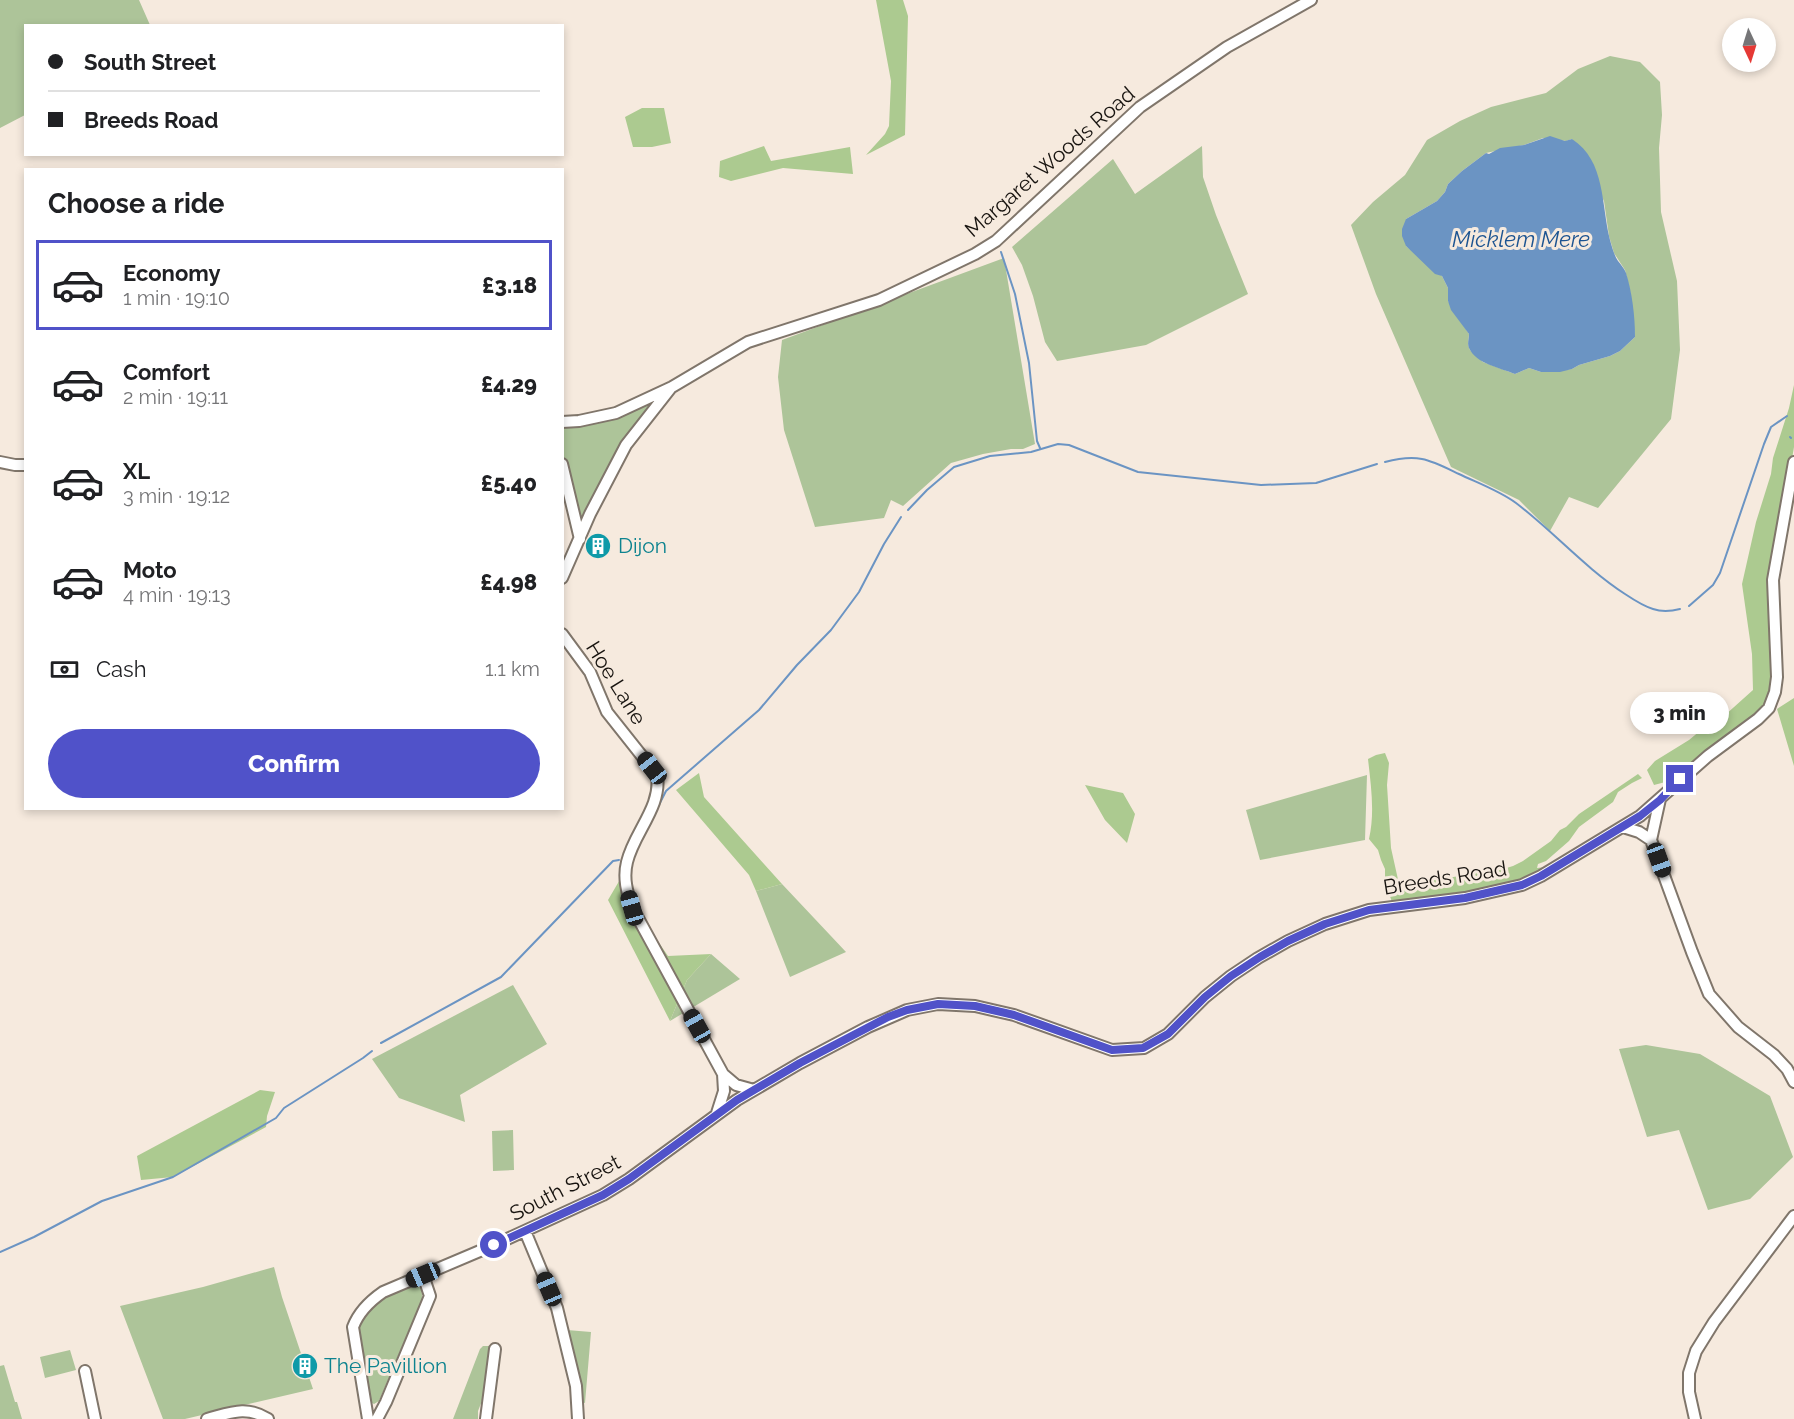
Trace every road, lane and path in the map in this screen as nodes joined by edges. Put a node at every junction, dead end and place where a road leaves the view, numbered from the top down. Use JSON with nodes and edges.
{"nodes":[{"id":1,"x":1311,"y":0,"type":"edge"},
{"id":2,"x":672,"y":387,"type":"junction"},
{"id":3,"x":564,"y":422,"type":"edge"},
{"id":4,"x":0,"y":462,"type":"edge"},
{"id":5,"x":1794,"y":462,"type":"edge"},
{"id":6,"x":24,"y":465,"type":"edge"},
{"id":7,"x":564,"y":472,"type":"edge"},
{"id":8,"x":580,"y":539,"type":"junction"},
{"id":9,"x":564,"y":574,"type":"edge"},
{"id":10,"x":564,"y":637,"type":"edge"},
{"id":11,"x":1660,"y":800,"type":"junction"},
{"id":12,"x":1623,"y":827,"type":"junction"},
{"id":13,"x":1651,"y":840,"type":"junction"},
{"id":14,"x":723,"y":1074,"type":"junction"},
{"id":15,"x":1794,"y":1082,"type":"edge"},
{"id":16,"x":754,"y":1090,"type":"junction"},
{"id":17,"x":717,"y":1113,"type":"junction"},
{"id":18,"x":1794,"y":1216,"type":"edge"},
{"id":19,"x":525,"y":1231,"type":"junction"},
{"id":20,"x":423,"y":1275,"type":"junction"},
{"id":21,"x":495,"y":1349,"type":"dead end"},
{"id":22,"x":85,"y":1371,"type":"dead end"},
{"id":23,"x":95,"y":1419,"type":"edge"},
{"id":24,"x":207,"y":1419,"type":"edge"},
{"id":25,"x":268,"y":1419,"type":"edge"},
{"id":26,"x":368,"y":1419,"type":"edge"},
{"id":27,"x":377,"y":1419,"type":"edge"},
{"id":28,"x":486,"y":1419,"type":"edge"},
{"id":29,"x":578,"y":1419,"type":"edge"},
{"id":30,"x":1695,"y":1419,"type":"edge"}],
"edges":[{"from":1,"to":2,"type":"street","name":"Margaret Woods Road"},
{"from":2,"to":3,"type":"street","name":"Margaret Woods Road"},
{"from":2,"to":8,"type":"street"},
{"from":4,"to":6,"type":"street"},
{"from":5,"to":11,"type":"street","name":"Breeds Road"},
{"from":7,"to":8,"type":"street"},
{"from":8,"to":9,"type":"street"},
{"from":10,"to":14,"type":"street","name":"Hoe Lane"},
{"from":11,"to":12,"type":"street","name":"Breeds Road"},
{"from":11,"to":13,"type":"street"},
{"from":12,"to":13,"type":"street"},
{"from":12,"to":16,"type":"street","name":"Breeds Road"},
{"from":13,"to":15,"type":"street"},
{"from":14,"to":16,"type":"street"},
{"from":14,"to":17,"type":"street"},
{"from":16,"to":17,"type":"street","name":"Breeds Road"},
{"from":17,"to":19,"type":"street","name":"South Street"},
{"from":18,"to":30,"type":"street"},
{"from":19,"to":20,"type":"street","name":"South Street"},
{"from":19,"to":29,"type":"street"},
{"from":20,"to":26,"type":"street","name":"South Street"},
{"from":20,"to":27,"type":"street"},
{"from":21,"to":28,"type":"street"},
{"from":22,"to":23,"type":"street"},
{"from":24,"to":25,"type":"street"}]}
